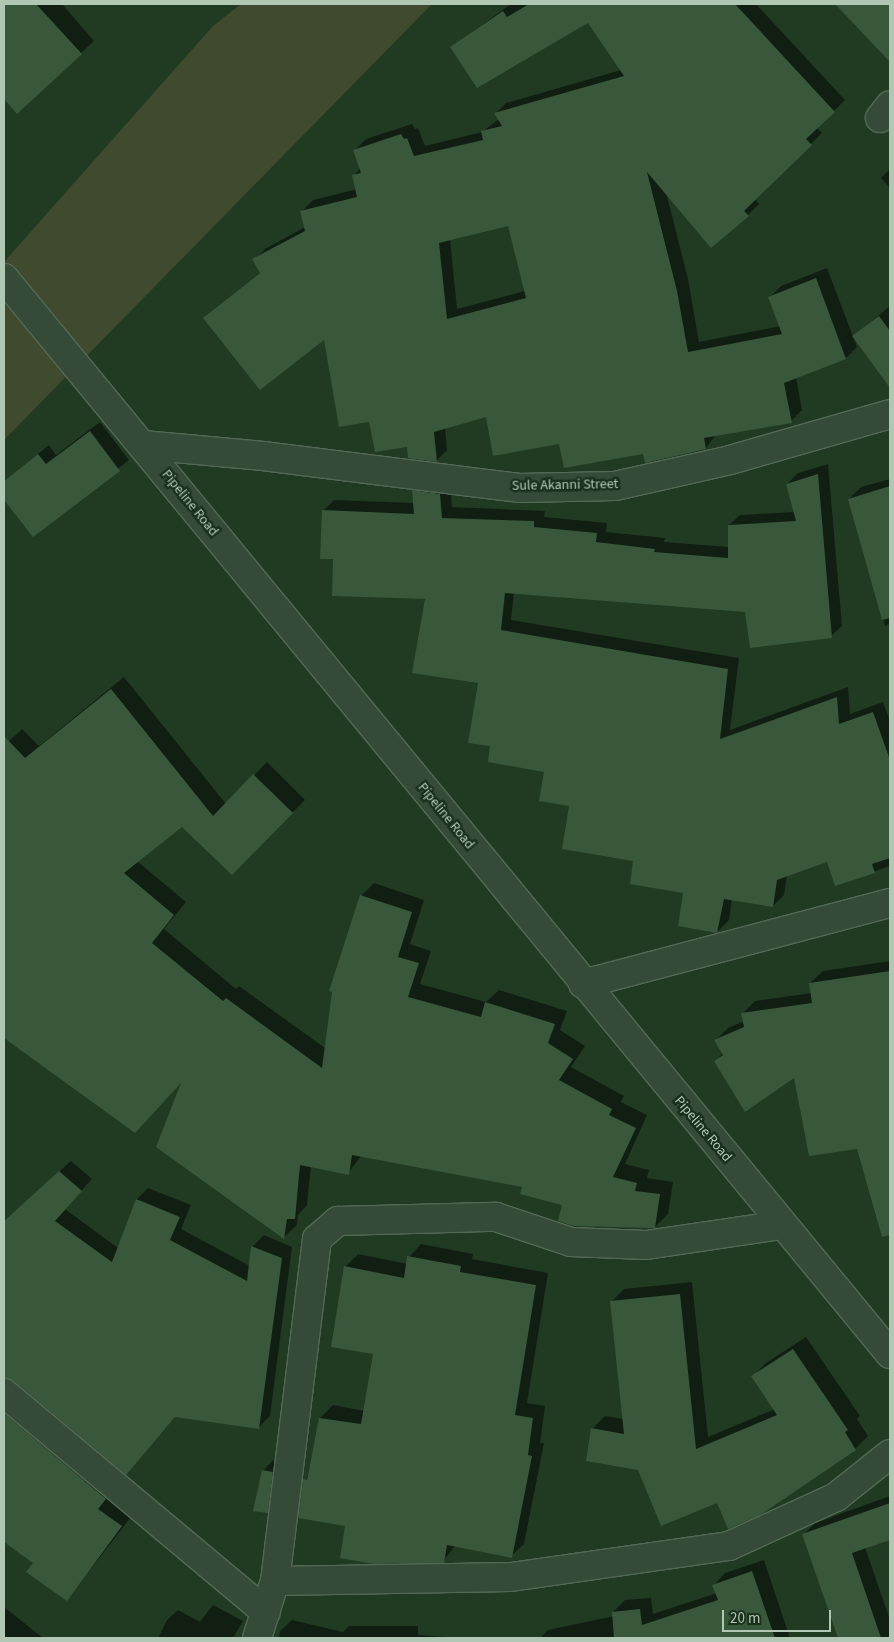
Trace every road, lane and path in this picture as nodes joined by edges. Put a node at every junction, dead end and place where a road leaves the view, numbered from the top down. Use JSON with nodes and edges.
{"nodes":[{"id":1,"x":4,"y":278,"type":"edge"},
{"id":2,"x":890,"y":414,"type":"edge"},
{"id":3,"x":143,"y":445,"type":"junction"},
{"id":4,"x":890,"y":903,"type":"edge"},
{"id":5,"x":584,"y":984,"type":"junction"},
{"id":6,"x":782,"y":1225,"type":"junction"},
{"id":7,"x":890,"y":1354,"type":"edge"},
{"id":8,"x":4,"y":1393,"type":"edge"},
{"id":9,"x":890,"y":1454,"type":"edge"},
{"id":10,"x":275,"y":1581,"type":"junction"},
{"id":11,"x":266,"y":1612,"type":"junction"},
{"id":12,"x":257,"y":1638,"type":"edge"}],
"edges":[{"from":1,"to":3,"type":"street","name":"Pipeline Road"},
{"from":2,"to":3,"type":"street","name":"Sule Akanni Street"},
{"from":3,"to":5,"type":"street","name":"Pipeline Road"},
{"from":4,"to":5,"type":"street"},
{"from":5,"to":6,"type":"street","name":"Pipeline Road"},
{"from":6,"to":7,"type":"street","name":"Pipeline Road"},
{"from":6,"to":10,"type":"street"},
{"from":8,"to":11,"type":"street"},
{"from":9,"to":10,"type":"street"},
{"from":10,"to":11,"type":"street"},
{"from":11,"to":12,"type":"street"}]}
